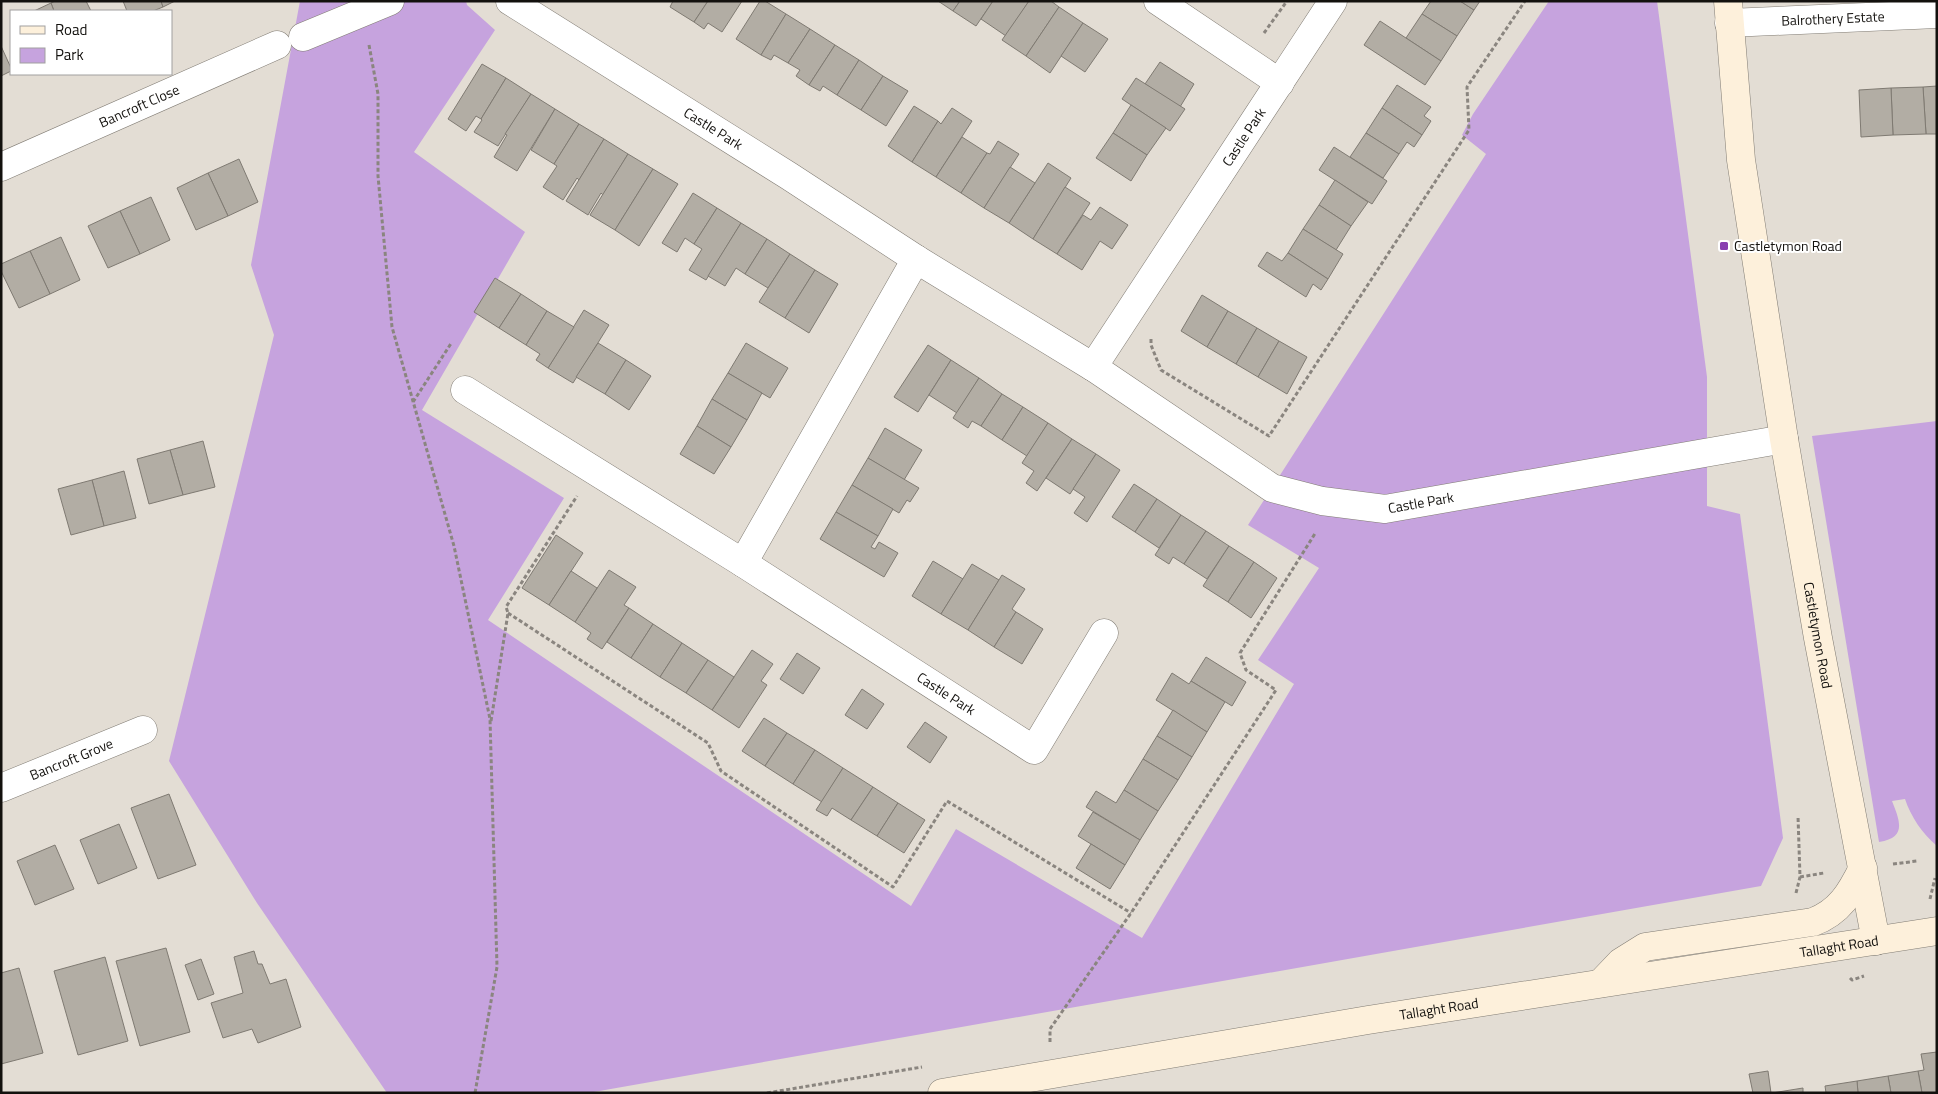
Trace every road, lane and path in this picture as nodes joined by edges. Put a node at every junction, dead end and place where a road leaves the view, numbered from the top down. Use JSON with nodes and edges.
{"nodes":[{"id":1,"x":390,"y":1,"type":"edge"},
{"id":2,"x":510,"y":1,"type":"edge"},
{"id":3,"x":1158,"y":1,"type":"edge"},
{"id":4,"x":1287,"y":1,"type":"edge"},
{"id":5,"x":1333,"y":1,"type":"edge"},
{"id":6,"x":1525,"y":1,"type":"edge"},
{"id":7,"x":1729,"y":12,"type":"edge"},
{"id":8,"x":1937,"y":14,"type":"edge"},
{"id":9,"x":1264,"y":33,"type":"dead end"},
{"id":10,"x":303,"y":37,"type":"dead end"},
{"id":11,"x":277,"y":45,"type":"dead end"},
{"id":12,"x":369,"y":45,"type":"dead end"},
{"id":13,"x":1280,"y":83,"type":"junction"},
{"id":14,"x":1,"y":167,"type":"edge"},
{"id":15,"x":916,"y":258,"type":"junction"},
{"id":16,"x":1151,"y":337,"type":"dead end"},
{"id":17,"x":452,"y":342,"type":"dead end"},
{"id":18,"x":1093,"y":367,"type":"junction"},
{"id":19,"x":465,"y":390,"type":"dead end"},
{"id":20,"x":413,"y":402,"type":"junction"},
{"id":21,"x":1784,"y":439,"type":"junction"},
{"id":22,"x":581,"y":490,"type":"dead end"},
{"id":23,"x":1308,"y":530,"type":"dead end"},
{"id":24,"x":743,"y":563,"type":"junction"},
{"id":25,"x":508,"y":614,"type":"junction"},
{"id":26,"x":1104,"y":633,"type":"dead end"},
{"id":27,"x":490,"y":729,"type":"junction"},
{"id":28,"x":143,"y":730,"type":"dead end"},
{"id":29,"x":1,"y":788,"type":"edge"},
{"id":30,"x":1798,"y":816,"type":"dead end"},
{"id":31,"x":1918,"y":861,"type":"dead end"},
{"id":32,"x":1874,"y":866,"type":"junction"},
{"id":33,"x":1825,"y":873,"type":"dead end"},
{"id":34,"x":1800,"y":876,"type":"junction"},
{"id":35,"x":1935,"y":878,"type":"dead end"},
{"id":36,"x":1796,"y":894,"type":"dead end"},
{"id":37,"x":1131,"y":913,"type":"junction"},
{"id":38,"x":1932,"y":918,"type":"edge"},
{"id":39,"x":1876,"y":941,"type":"junction"},
{"id":40,"x":1602,"y":983,"type":"junction"},
{"id":41,"x":1050,"y":1045,"type":"dead end"},
{"id":42,"x":475,"y":1093,"type":"edge"},
{"id":43,"x":942,"y":1093,"type":"edge"}],
"edges":[{"from":1,"to":10,"type":"street"},
{"from":2,"to":15,"type":"street","name":"Castle Park"},
{"from":3,"to":13,"type":"street"},
{"from":4,"to":9,"type":"path"},
{"from":5,"to":13,"type":"street","name":"Castle Park"},
{"from":6,"to":16,"type":"path"},
{"from":7,"to":8,"type":"street","name":"Balrothery Estate"},
{"from":7,"to":21,"type":"street","name":"Castletymon Road"},
{"from":11,"to":14,"type":"street","name":"Bancroft Close"},
{"from":12,"to":20,"type":"path"},
{"from":13,"to":18,"type":"street","name":"Castle Park"},
{"from":15,"to":18,"type":"street","name":"Castle Park"},
{"from":15,"to":24,"type":"street"},
{"from":17,"to":20,"type":"path"},
{"from":18,"to":21,"type":"street","name":"Castle Park"},
{"from":19,"to":24,"type":"street","name":"Castle Park"},
{"from":20,"to":27,"type":"path"},
{"from":21,"to":32,"type":"street","name":"Castletymon Road"},
{"from":22,"to":25,"type":"path"},
{"from":23,"to":37,"type":"path"},
{"from":24,"to":26,"type":"street","name":"Castle Park"},
{"from":25,"to":27,"type":"path"},
{"from":25,"to":37,"type":"path"},
{"from":27,"to":42,"type":"path"},
{"from":28,"to":29,"type":"street","name":"Bancroft Grove"},
{"from":30,"to":34,"type":"path"},
{"from":31,"to":32,"type":"path"},
{"from":32,"to":39,"type":"street","name":"Castletymon Road"},
{"from":32,"to":40,"type":"street"},
{"from":33,"to":34,"type":"path"},
{"from":34,"to":36,"type":"path"},
{"from":35,"to":38,"type":"path"},
{"from":37,"to":41,"type":"path"},
{"from":38,"to":39,"type":"street","name":"Tallaght Road"},
{"from":39,"to":40,"type":"street","name":"Tallaght Road"},
{"from":40,"to":43,"type":"street","name":"Tallaght Road"}]}
